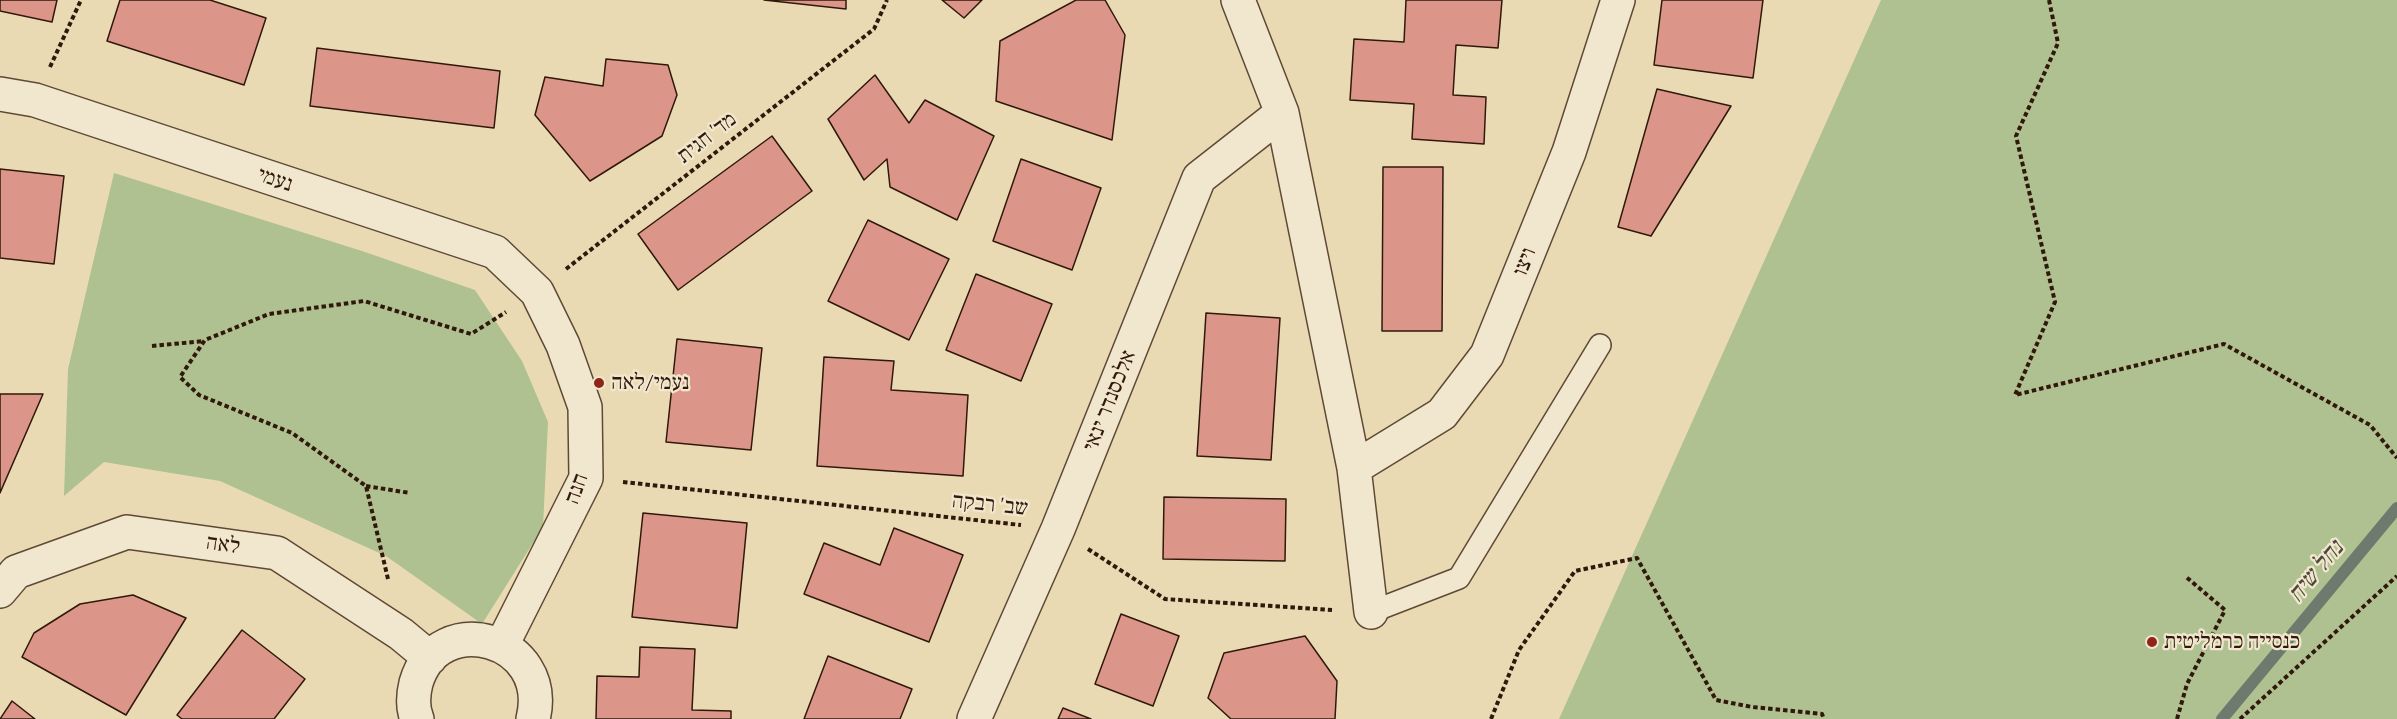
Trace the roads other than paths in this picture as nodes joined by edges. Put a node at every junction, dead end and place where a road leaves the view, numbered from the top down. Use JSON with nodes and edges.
{"nodes":[{"id":1,"x":1238,"y":0,"type":"edge"},
{"id":2,"x":1618,"y":0,"type":"edge"},
{"id":3,"x":0,"y":94,"type":"edge"},
{"id":4,"x":1282,"y":113,"type":"junction"},
{"id":5,"x":537,"y":292,"type":"joint"},
{"id":6,"x":1600,"y":345,"type":"dead end"},
{"id":7,"x":1354,"y":468,"type":"junction"},
{"id":8,"x":0,"y":591,"type":"edge"},
{"id":9,"x":1371,"y":612,"type":"joint"},
{"id":10,"x":502,"y":645,"type":"junction"},
{"id":11,"x":430,"y":658,"type":"junction"},
{"id":12,"x":417,"y":719,"type":"edge"},
{"id":13,"x":533,"y":719,"type":"edge"},
{"id":14,"x":974,"y":719,"type":"edge"}],
"edges":[{"from":1,"to":4,"type":"street"},
{"from":2,"to":7,"type":"street","name":"ויצו"},
{"from":3,"to":5,"type":"street","name":"נעמי"},
{"from":4,"to":7,"type":"street"},
{"from":4,"to":14,"type":"street","name":"אלכסנדר ינאי"},
{"from":5,"to":10,"type":"street","name":"חנה"},
{"from":6,"to":9,"type":"lane"},
{"from":7,"to":9,"type":"street"},
{"from":8,"to":11,"type":"street","name":"לאה"},
{"from":10,"to":11,"type":"street"},
{"from":10,"to":13,"type":"street"},
{"from":11,"to":12,"type":"street"}]}
